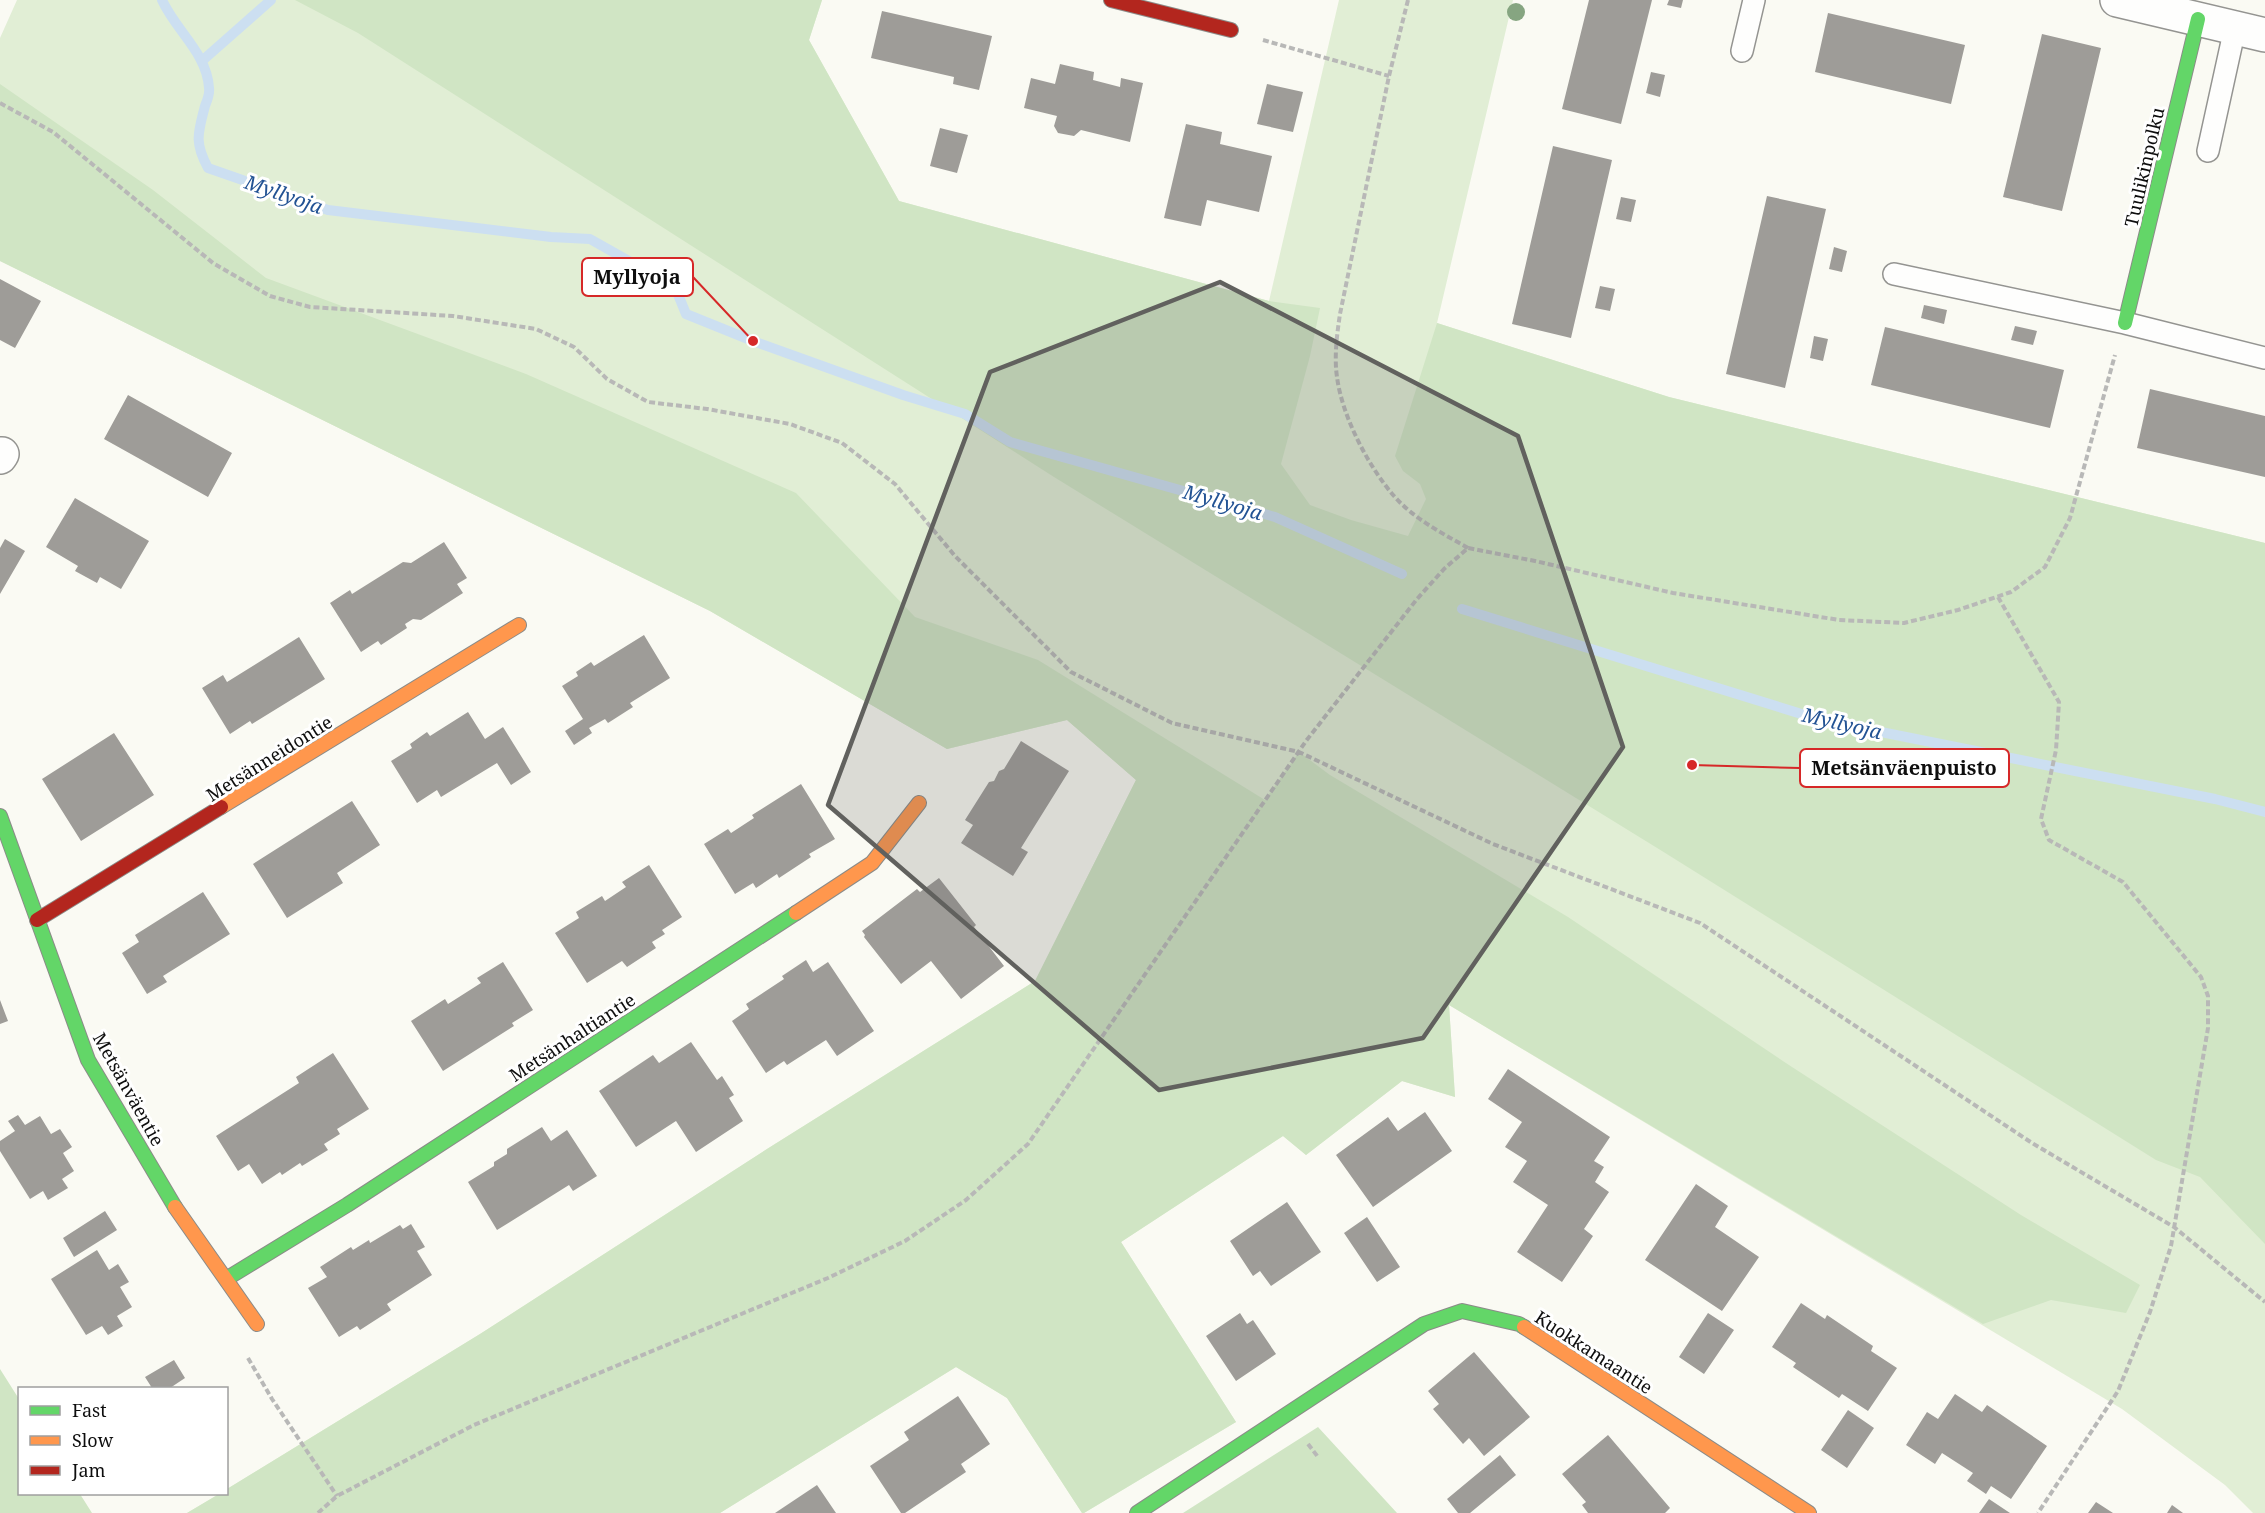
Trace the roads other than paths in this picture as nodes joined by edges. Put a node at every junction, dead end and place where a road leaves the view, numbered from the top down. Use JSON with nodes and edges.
{"nodes":[{"id":1,"x":1111,"y":0,"type":"edge"},
{"id":2,"x":1754,"y":0,"type":"edge"},
{"id":3,"x":2117,"y":0,"type":"edge"},
{"id":4,"x":2198,"y":19,"type":"junction"},
{"id":5,"x":1231,"y":30,"type":"road end"},
{"id":6,"x":2250,"y":31,"type":"edge"},
{"id":7,"x":1742,"y":51,"type":"dead end"},
{"id":8,"x":2208,"y":151,"type":"dead end"},
{"id":9,"x":1894,"y":274,"type":"dead end"},
{"id":10,"x":2125,"y":323,"type":"junction"},
{"id":11,"x":2265,"y":358,"type":"edge"},
{"id":12,"x":519,"y":625,"type":"dead end"},
{"id":13,"x":919,"y":803,"type":"dead end"},
{"id":14,"x":0,"y":816,"type":"edge"},
{"id":15,"x":37,"y":921,"type":"junction"},
{"id":16,"x":226,"y":1279,"type":"junction"},
{"id":17,"x":257,"y":1324,"type":"dead end"},
{"id":18,"x":1137,"y":1513,"type":"edge"},
{"id":19,"x":1809,"y":1513,"type":"edge"}],
"edges":[{"from":1,"to":5,"type":"street"},
{"from":2,"to":7,"type":"lane"},
{"from":3,"to":4,"type":"street"},
{"from":4,"to":6,"type":"street"},
{"from":4,"to":10,"type":"street","name":"Tuulikinpolku"},
{"from":6,"to":8,"type":"lane"},
{"from":9,"to":10,"type":"lane"},
{"from":10,"to":11,"type":"lane"},
{"from":12,"to":15,"type":"street","name":"Metsänneidontie"},
{"from":13,"to":16,"type":"street","name":"Metsänhaltiantie"},
{"from":14,"to":15,"type":"street","name":"Metsänväentie"},
{"from":15,"to":16,"type":"street","name":"Metsänväentie"},
{"from":16,"to":17,"type":"street","name":"Metsänväentie"},
{"from":18,"to":19,"type":"street","name":"Kuokkamaantie"}]}
